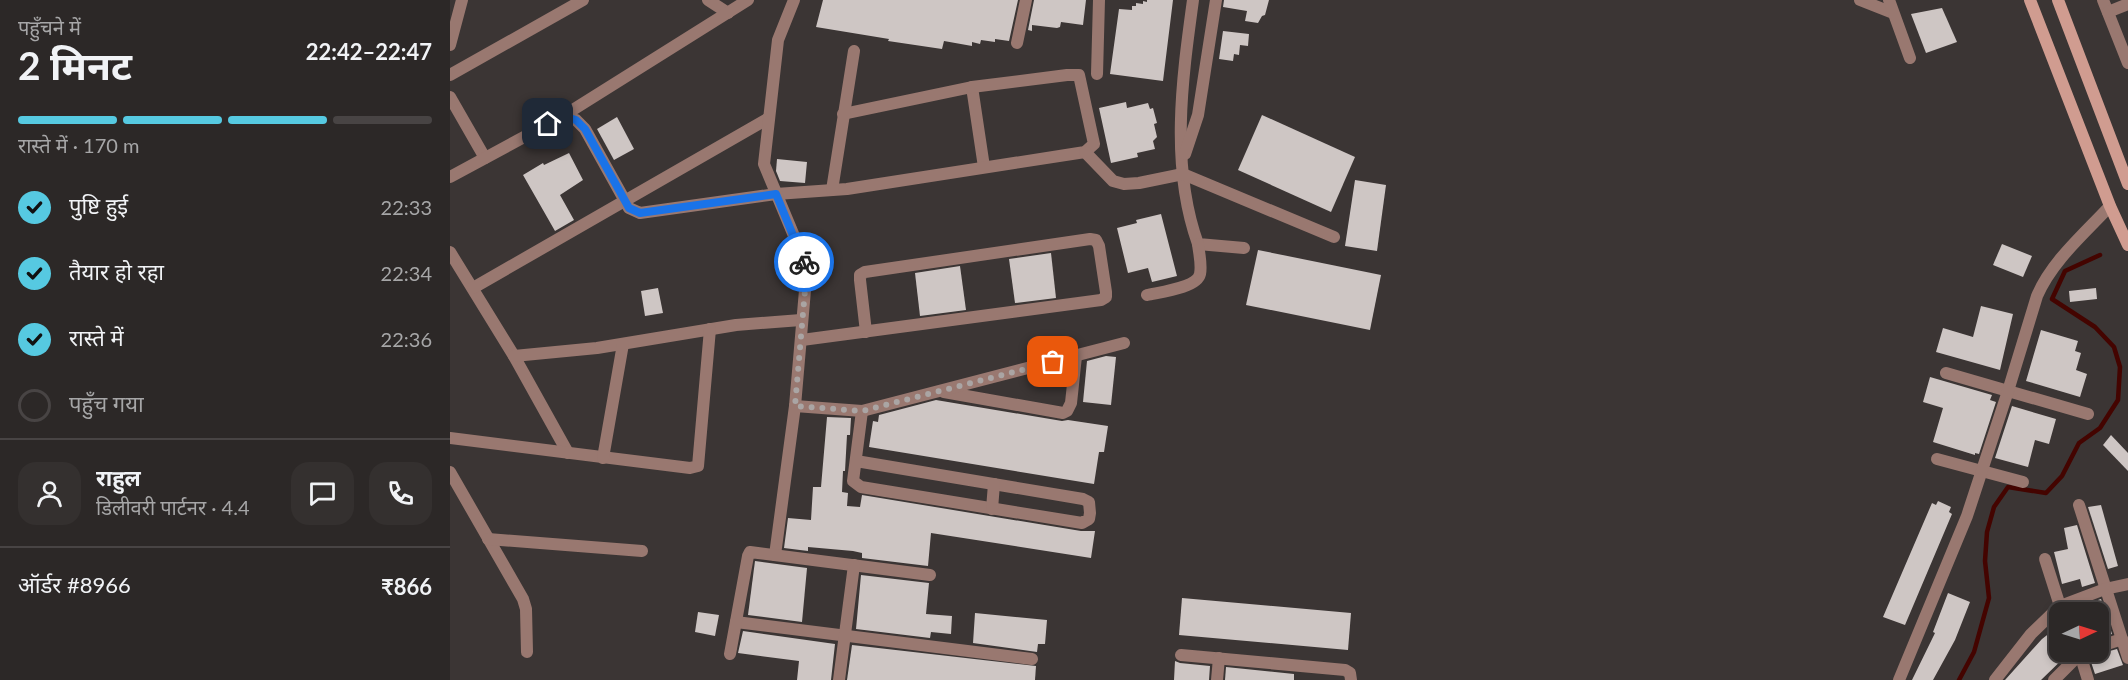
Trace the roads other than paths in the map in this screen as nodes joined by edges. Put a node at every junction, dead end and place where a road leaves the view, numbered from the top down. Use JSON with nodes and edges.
{"nodes":[{"id":1,"x":462,"y":0,"type":"edge"},
{"id":2,"x":583,"y":0,"type":"edge"},
{"id":3,"x":708,"y":0,"type":"edge"},
{"id":4,"x":748,"y":0,"type":"edge"},
{"id":5,"x":794,"y":0,"type":"edge"},
{"id":6,"x":1026,"y":0,"type":"edge"},
{"id":7,"x":1099,"y":0,"type":"edge"},
{"id":8,"x":1193,"y":0,"type":"edge"},
{"id":9,"x":1211,"y":0,"type":"edge"},
{"id":10,"x":1216,"y":0,"type":"edge"},
{"id":11,"x":1860,"y":0,"type":"edge"},
{"id":12,"x":1889,"y":0,"type":"edge"},
{"id":13,"x":2030,"y":0,"type":"edge"},
{"id":14,"x":2058,"y":0,"type":"edge"},
{"id":15,"x":2103,"y":0,"type":"edge"},
{"id":16,"x":565,"y":3,"type":"edge"},
{"id":17,"x":2128,"y":4,"type":"edge"},
{"id":18,"x":2108,"y":12,"type":"junction"},
{"id":19,"x":728,"y":13,"type":"junction"},
{"id":20,"x":1893,"y":13,"type":"junction"},
{"id":21,"x":1017,"y":43,"type":"dead end"},
{"id":22,"x":450,"y":45,"type":"edge"},
{"id":23,"x":854,"y":51,"type":"dead end"},
{"id":24,"x":1910,"y":58,"type":"dead end"},
{"id":25,"x":2128,"y":63,"type":"edge"},
{"id":26,"x":1097,"y":74,"type":"dead end"},
{"id":27,"x":450,"y":75,"type":"edge"},
{"id":28,"x":972,"y":87,"type":"junction"},
{"id":29,"x":450,"y":98,"type":"edge"},
{"id":30,"x":843,"y":114,"type":"junction"},
{"id":31,"x":563,"y":116,"type":"junction"},
{"id":32,"x":769,"y":118,"type":"junction"},
{"id":33,"x":1085,"y":152,"type":"junction"},
{"id":34,"x":485,"y":158,"type":"junction"},
{"id":35,"x":984,"y":167,"type":"junction"},
{"id":36,"x":1182,"y":170,"type":"junction"},
{"id":37,"x":450,"y":177,"type":"edge"},
{"id":38,"x":2128,"y":184,"type":"edge"},
{"id":39,"x":832,"y":190,"type":"junction"},
{"id":40,"x":776,"y":194,"type":"junction"},
{"id":41,"x":626,"y":202,"type":"junction"},
{"id":42,"x":2110,"y":206,"type":"junction"},
{"id":43,"x":1334,"y":237,"type":"dead end"},
{"id":44,"x":1198,"y":244,"type":"junction"},
{"id":45,"x":2128,"y":245,"type":"edge"},
{"id":46,"x":1244,"y":248,"type":"dead end"},
{"id":47,"x":450,"y":252,"type":"edge"},
{"id":48,"x":472,"y":288,"type":"junction"},
{"id":49,"x":1147,"y":295,"type":"dead end"},
{"id":50,"x":801,"y":320,"type":"junction"},
{"id":51,"x":710,"y":329,"type":"junction"},
{"id":52,"x":866,"y":332,"type":"junction"},
{"id":53,"x":802,"y":340,"type":"junction"},
{"id":54,"x":1124,"y":343,"type":"dead end"},
{"id":55,"x":623,"y":344,"type":"junction"},
{"id":56,"x":514,"y":356,"type":"junction"},
{"id":57,"x":1076,"y":356,"type":"junction"},
{"id":58,"x":1946,"y":373,"type":"dead end"},
{"id":59,"x":938,"y":391,"type":"junction"},
{"id":60,"x":2008,"y":391,"type":"junction"},
{"id":61,"x":795,"y":406,"type":"junction"},
{"id":62,"x":862,"y":411,"type":"junction"},
{"id":63,"x":2088,"y":414,"type":"dead end"},
{"id":64,"x":450,"y":438,"type":"edge"},
{"id":65,"x":568,"y":453,"type":"junction"},
{"id":66,"x":603,"y":458,"type":"junction"},
{"id":67,"x":1937,"y":459,"type":"dead end"},
{"id":68,"x":856,"y":462,"type":"junction"},
{"id":69,"x":1982,"y":471,"type":"junction"},
{"id":70,"x":450,"y":472,"type":"edge"},
{"id":71,"x":2023,"y":482,"type":"dead end"},
{"id":72,"x":994,"y":484,"type":"junction"},
{"id":73,"x":2079,"y":506,"type":"dead end"},
{"id":74,"x":992,"y":509,"type":"junction"},
{"id":75,"x":488,"y":539,"type":"junction"},
{"id":76,"x":642,"y":551,"type":"dead end"},
{"id":77,"x":775,"y":555,"type":"junction"},
{"id":78,"x":2045,"y":559,"type":"dead end"},
{"id":79,"x":854,"y":565,"type":"junction"},
{"id":80,"x":930,"y":575,"type":"dead end"},
{"id":81,"x":2128,"y":584,"type":"edge"},
{"id":82,"x":2105,"y":589,"type":"junction"},
{"id":83,"x":2059,"y":602,"type":"edge"},
{"id":84,"x":2071,"y":602,"type":"edge"},
{"id":85,"x":2049,"y":617,"type":"edge"},
{"id":86,"x":736,"y":622,"type":"junction"},
{"id":87,"x":845,"y":635,"type":"junction"},
{"id":88,"x":2122,"y":639,"type":"junction"},
{"id":89,"x":2109,"y":643,"type":"edge"},
{"id":90,"x":527,"y":652,"type":"dead end"},
{"id":91,"x":730,"y":654,"type":"dead end"},
{"id":92,"x":1181,"y":655,"type":"dead end"},
{"id":93,"x":1219,"y":658,"type":"junction"},
{"id":94,"x":2128,"y":658,"type":"edge"},
{"id":95,"x":1032,"y":659,"type":"dead end"},
{"id":96,"x":2074,"y":662,"type":"edge"},
{"id":97,"x":2085,"y":662,"type":"edge"},
{"id":98,"x":839,"y":680,"type":"edge"},
{"id":99,"x":1217,"y":680,"type":"edge"},
{"id":100,"x":1351,"y":680,"type":"edge"},
{"id":101,"x":1899,"y":680,"type":"edge"},
{"id":102,"x":1995,"y":680,"type":"edge"},
{"id":103,"x":2054,"y":680,"type":"edge"},
{"id":104,"x":2088,"y":680,"type":"edge"}],
"edges":[{"from":1,"to":22,"type":"street"},
{"from":2,"to":16,"type":"street"},
{"from":3,"to":19,"type":"street"},
{"from":4,"to":19,"type":"street"},
{"from":5,"to":32,"type":"street"},
{"from":6,"to":21,"type":"street"},
{"from":7,"to":26,"type":"street"},
{"from":8,"to":36,"type":"street"},
{"from":9,"to":10,"type":"street"},
{"from":10,"to":36,"type":"street"},
{"from":11,"to":20,"type":"street"},
{"from":12,"to":20,"type":"street"},
{"from":13,"to":42,"type":"street"},
{"from":14,"to":38,"type":"street"},
{"from":15,"to":18,"type":"street"},
{"from":16,"to":27,"type":"street"},
{"from":17,"to":18,"type":"street"},
{"from":18,"to":25,"type":"street"},
{"from":19,"to":31,"type":"street"},
{"from":20,"to":24,"type":"street"},
{"from":23,"to":30,"type":"street"},
{"from":28,"to":30,"type":"street"},
{"from":28,"to":33,"type":"street"},
{"from":28,"to":35,"type":"street"},
{"from":29,"to":34,"type":"street"},
{"from":30,"to":39,"type":"street"},
{"from":31,"to":34,"type":"street"},
{"from":31,"to":41,"type":"street"},
{"from":32,"to":40,"type":"street"},
{"from":32,"to":41,"type":"street"},
{"from":33,"to":35,"type":"street"},
{"from":33,"to":36,"type":"street"},
{"from":34,"to":37,"type":"street"},
{"from":35,"to":39,"type":"street"},
{"from":36,"to":43,"type":"street"},
{"from":36,"to":44,"type":"street"},
{"from":39,"to":40,"type":"street"},
{"from":40,"to":41,"type":"street"},
{"from":40,"to":50,"type":"street"},
{"from":41,"to":48,"type":"street"},
{"from":42,"to":45,"type":"street"},
{"from":42,"to":60,"type":"street"},
{"from":44,"to":46,"type":"street"},
{"from":44,"to":49,"type":"street"},
{"from":47,"to":48,"type":"street"},
{"from":48,"to":56,"type":"street"},
{"from":50,"to":51,"type":"street"},
{"from":50,"to":53,"type":"street"},
{"from":51,"to":55,"type":"street"},
{"from":51,"to":66,"type":"street"},
{"from":52,"to":52,"type":"street"},
{"from":52,"to":53,"type":"street"},
{"from":53,"to":61,"type":"street"},
{"from":54,"to":57,"type":"street"},
{"from":55,"to":56,"type":"street"},
{"from":55,"to":66,"type":"street"},
{"from":56,"to":65,"type":"street"},
{"from":57,"to":59,"type":"street"},
{"from":57,"to":59,"type":"street"},
{"from":58,"to":60,"type":"street"},
{"from":59,"to":62,"type":"street"},
{"from":60,"to":63,"type":"street"},
{"from":60,"to":69,"type":"street"},
{"from":61,"to":62,"type":"street"},
{"from":61,"to":77,"type":"street"},
{"from":62,"to":68,"type":"street"},
{"from":64,"to":65,"type":"street"},
{"from":65,"to":66,"type":"street"},
{"from":67,"to":69,"type":"street"},
{"from":68,"to":72,"type":"street"},
{"from":68,"to":74,"type":"street"},
{"from":69,"to":71,"type":"street"},
{"from":69,"to":101,"type":"street"},
{"from":70,"to":75,"type":"street"},
{"from":72,"to":74,"type":"street"},
{"from":72,"to":74,"type":"street"},
{"from":73,"to":82,"type":"street"},
{"from":75,"to":76,"type":"street"},
{"from":75,"to":90,"type":"street"},
{"from":77,"to":79,"type":"street"},
{"from":77,"to":86,"type":"street"},
{"from":78,"to":83,"type":"street"},
{"from":79,"to":80,"type":"street"},
{"from":79,"to":87,"type":"street"},
{"from":81,"to":82,"type":"street"},
{"from":82,"to":84,"type":"street"},
{"from":82,"to":88,"type":"street"},
{"from":85,"to":102,"type":"street"},
{"from":86,"to":87,"type":"street"},
{"from":86,"to":91,"type":"street"},
{"from":87,"to":95,"type":"street"},
{"from":87,"to":98,"type":"street"},
{"from":88,"to":89,"type":"street"},
{"from":88,"to":94,"type":"street"},
{"from":92,"to":93,"type":"street"},
{"from":93,"to":99,"type":"street"},
{"from":93,"to":100,"type":"street"},
{"from":96,"to":103,"type":"street"},
{"from":97,"to":104,"type":"street"}]}
